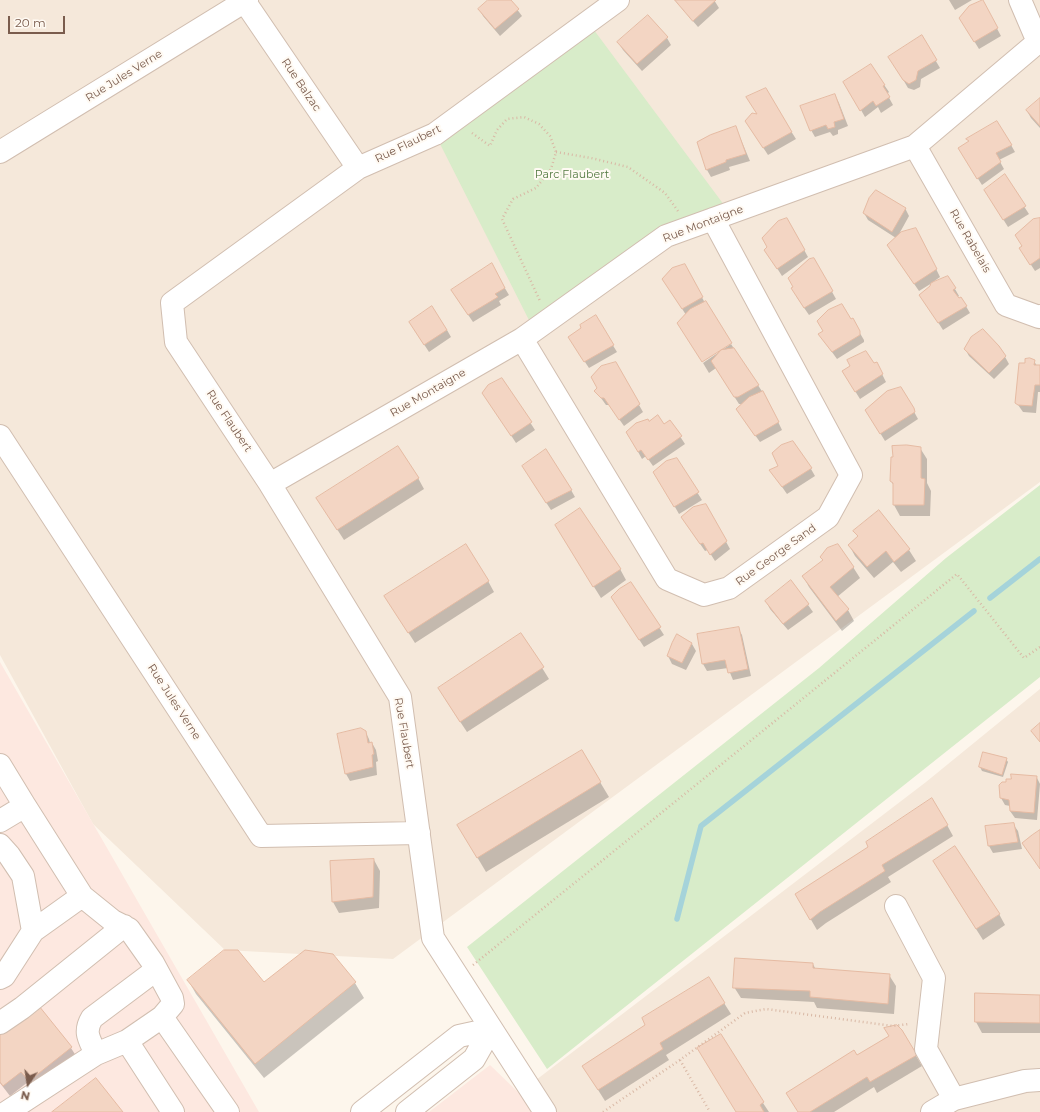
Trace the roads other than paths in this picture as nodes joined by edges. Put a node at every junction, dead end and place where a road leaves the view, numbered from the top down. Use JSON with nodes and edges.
{"nodes":[{"id":1,"x":618,"y":0,"type":"edge"},
{"id":2,"x":1020,"y":0,"type":"edge"},
{"id":3,"x":246,"y":1,"type":"edge"},
{"id":4,"x":915,"y":146,"type":"junction"},
{"id":5,"x":0,"y":152,"type":"edge"},
{"id":6,"x":358,"y":168,"type":"junction"},
{"id":7,"x":713,"y":219,"type":"junction"},
{"id":8,"x":1040,"y":316,"type":"edge"},
{"id":9,"x":522,"y":339,"type":"junction"},
{"id":10,"x":0,"y":436,"type":"edge"},
{"id":11,"x":270,"y":484,"type":"junction"},
{"id":12,"x":3,"y":776,"type":"edge"},
{"id":13,"x":25,"y":806,"type":"junction"},
{"id":14,"x":0,"y":821,"type":"edge"},
{"id":15,"x":419,"y":833,"type":"junction"},
{"id":16,"x":0,"y":845,"type":"edge"},
{"id":17,"x":82,"y":896,"type":"junction"},
{"id":18,"x":896,"y":906,"type":"dead end"},
{"id":19,"x":124,"y":926,"type":"junction"},
{"id":20,"x":33,"y":931,"type":"junction"},
{"id":21,"x":156,"y":970,"type":"junction"},
{"id":22,"x":0,"y":978,"type":"edge"},
{"id":23,"x":162,"y":1018,"type":"junction"},
{"id":24,"x":0,"y":1023,"type":"edge"},
{"id":25,"x":491,"y":1029,"type":"junction"},
{"id":26,"x":127,"y":1041,"type":"junction"},
{"id":27,"x":96,"y":1054,"type":"junction"},
{"id":28,"x":1040,"y":1080,"type":"edge"},
{"id":29,"x":954,"y":1099,"type":"junction"},
{"id":30,"x":7,"y":1112,"type":"edge"},
{"id":31,"x":173,"y":1112,"type":"edge"},
{"id":32,"x":228,"y":1112,"type":"edge"},
{"id":33,"x":362,"y":1112,"type":"edge"},
{"id":34,"x":407,"y":1112,"type":"edge"},
{"id":35,"x":545,"y":1112,"type":"edge"},
{"id":36,"x":932,"y":1112,"type":"edge"}],
"edges":[{"from":1,"to":6,"type":"street","name":"Rue Flaubert"},
{"from":2,"to":4,"type":"street","name":"Rue Montaigne"},
{"from":3,"to":5,"type":"street","name":"Rue Jules Verne"},
{"from":3,"to":6,"type":"street","name":"Rue Balzac"},
{"from":4,"to":7,"type":"street","name":"Rue Montaigne"},
{"from":4,"to":8,"type":"street","name":"Rue Rabelais"},
{"from":6,"to":11,"type":"street","name":"Rue Flaubert"},
{"from":7,"to":9,"type":"street","name":"Rue Montaigne"},
{"from":7,"to":9,"type":"street","name":"Rue George Sand"},
{"from":9,"to":11,"type":"street","name":"Rue Montaigne"},
{"from":10,"to":15,"type":"street","name":"Rue Jules Verne"},
{"from":11,"to":15,"type":"street","name":"Rue Flaubert"},
{"from":12,"to":13,"type":"street"},
{"from":13,"to":14,"type":"street"},
{"from":13,"to":17,"type":"street"},
{"from":15,"to":25,"type":"street","name":"Rue Flaubert"},
{"from":16,"to":20,"type":"street"},
{"from":17,"to":19,"type":"street"},
{"from":17,"to":20,"type":"street"},
{"from":18,"to":29,"type":"street"},
{"from":19,"to":21,"type":"street"},
{"from":19,"to":24,"type":"street"},
{"from":20,"to":22,"type":"street"},
{"from":21,"to":23,"type":"street"},
{"from":21,"to":27,"type":"street"},
{"from":23,"to":26,"type":"street"},
{"from":23,"to":32,"type":"street"},
{"from":25,"to":33,"type":"street"},
{"from":25,"to":34,"type":"street"},
{"from":25,"to":35,"type":"street","name":"Rue Flaubert"},
{"from":26,"to":27,"type":"street"},
{"from":26,"to":31,"type":"street"},
{"from":27,"to":30,"type":"street"},
{"from":28,"to":29,"type":"street"},
{"from":29,"to":36,"type":"street"}]}
